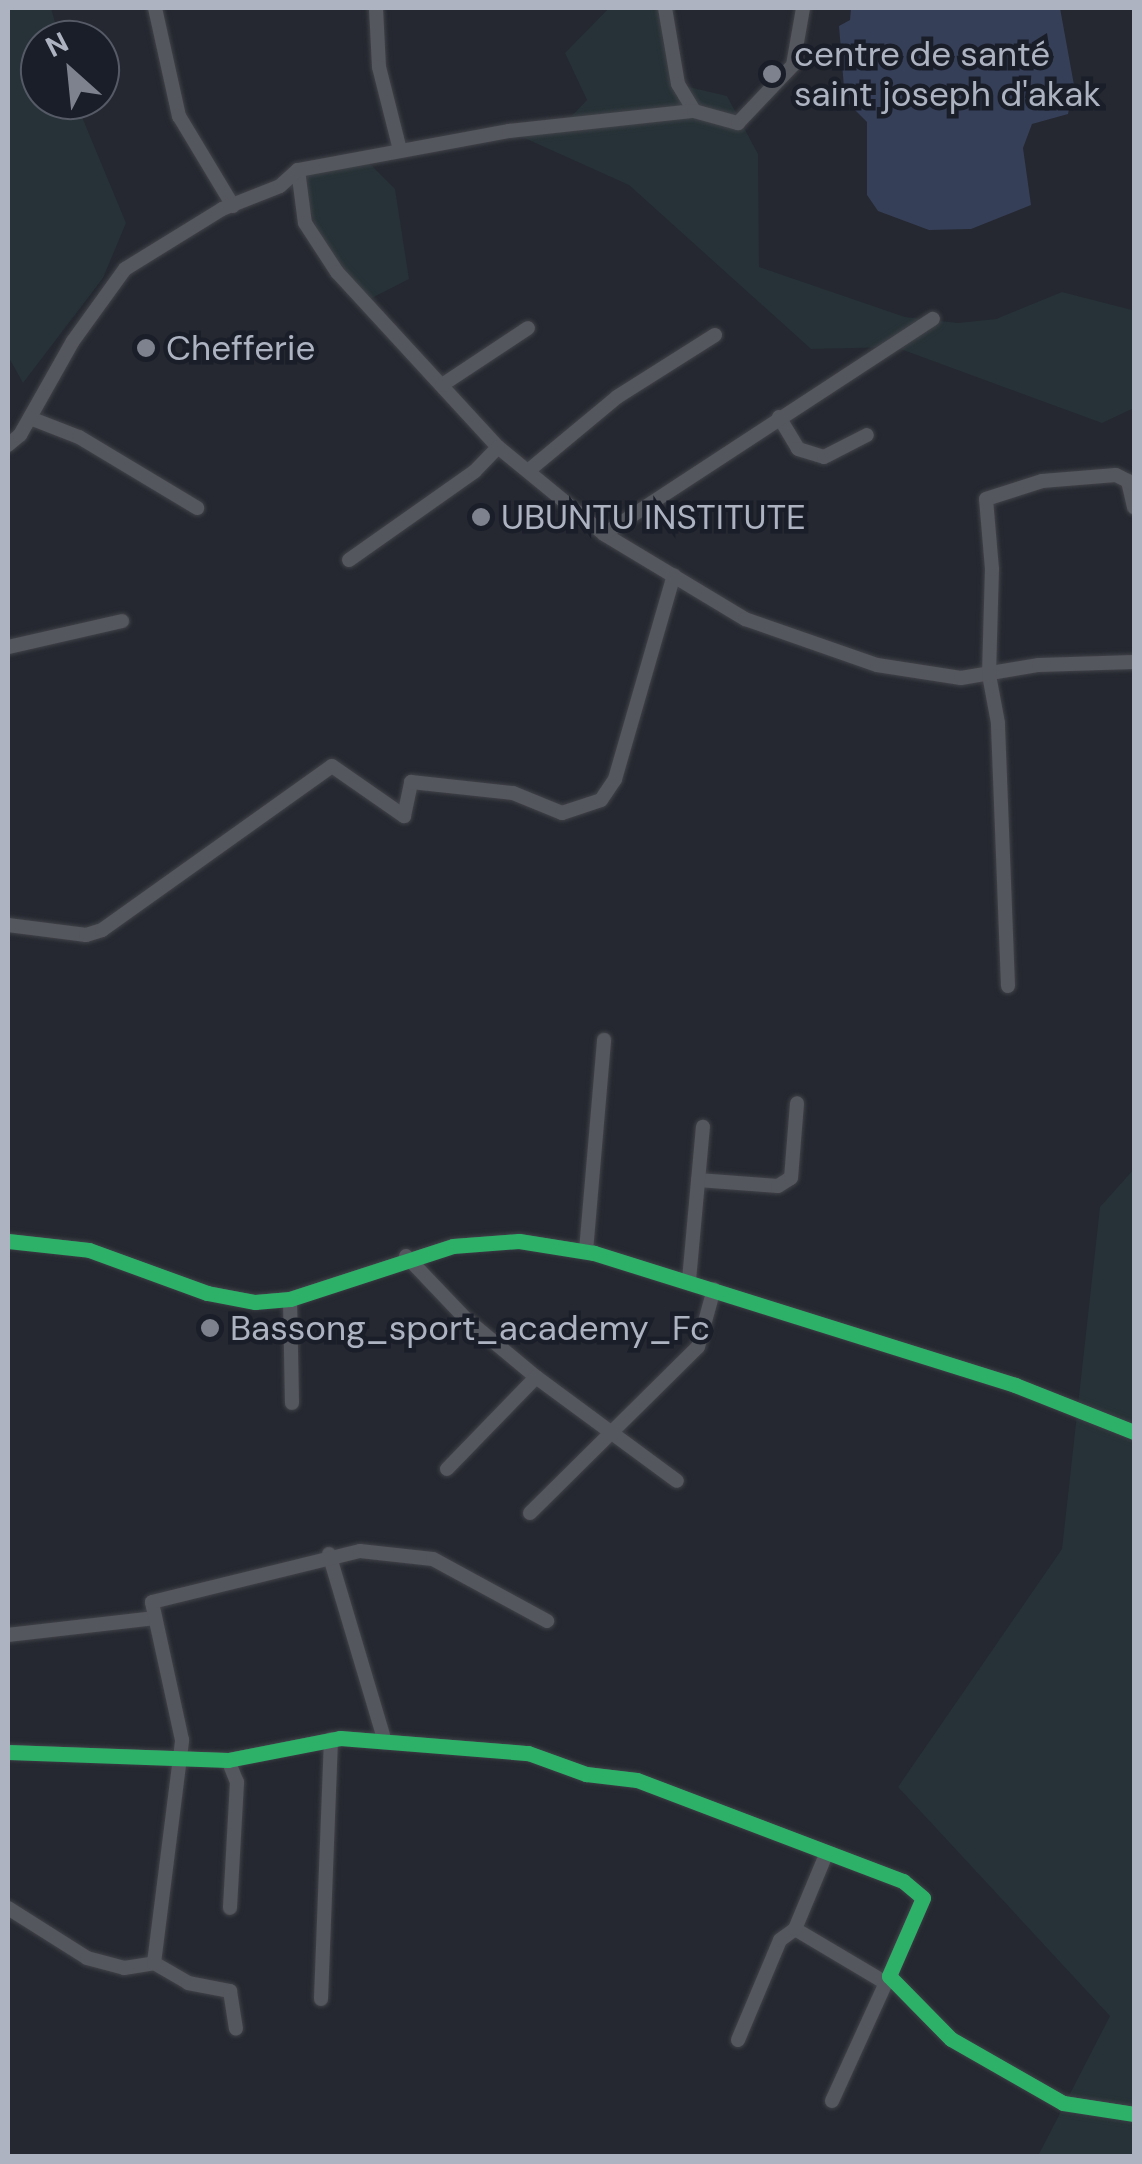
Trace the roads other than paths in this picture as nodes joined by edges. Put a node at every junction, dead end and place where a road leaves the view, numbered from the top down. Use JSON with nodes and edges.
{"nodes":[{"id":1,"x":155,"y":8,"type":"edge"},
{"id":2,"x":376,"y":8,"type":"edge"},
{"id":3,"x":665,"y":8,"type":"edge"},
{"id":4,"x":803,"y":8,"type":"edge"},
{"id":5,"x":694,"y":111,"type":"junction"},
{"id":6,"x":400,"y":150,"type":"junction"},
{"id":7,"x":298,"y":170,"type":"junction"},
{"id":8,"x":233,"y":206,"type":"junction"},
{"id":9,"x":932,"y":319,"type":"dead end"},
{"id":10,"x":528,"y":328,"type":"dead end"},
{"id":11,"x":715,"y":335,"type":"dead end"},
{"id":12,"x":442,"y":385,"type":"junction"},
{"id":13,"x":778,"y":417,"type":"junction"},
{"id":14,"x":30,"y":418,"type":"junction"},
{"id":15,"x":867,"y":435,"type":"dead end"},
{"id":16,"x":8,"y":445,"type":"edge"},
{"id":17,"x":498,"y":447,"type":"junction"},
{"id":18,"x":528,"y":471,"type":"junction"},
{"id":19,"x":1131,"y":482,"type":"edge"},
{"id":20,"x":1134,"y":507,"type":"edge"},
{"id":21,"x":197,"y":508,"type":"dead end"},
{"id":22,"x":604,"y":534,"type":"junction"},
{"id":23,"x":349,"y":560,"type":"dead end"},
{"id":24,"x":674,"y":576,"type":"junction"},
{"id":25,"x":122,"y":621,"type":"dead end"},
{"id":26,"x":8,"y":648,"type":"edge"},
{"id":27,"x":1134,"y":662,"type":"edge"},
{"id":28,"x":989,"y":675,"type":"junction"},
{"id":29,"x":8,"y":925,"type":"edge"},
{"id":30,"x":1008,"y":986,"type":"dead end"},
{"id":31,"x":604,"y":1040,"type":"dead end"},
{"id":32,"x":797,"y":1103,"type":"dead end"},
{"id":33,"x":703,"y":1127,"type":"dead end"},
{"id":34,"x":698,"y":1180,"type":"junction"},
{"id":35,"x":8,"y":1241,"type":"edge"},
{"id":36,"x":586,"y":1251,"type":"junction"},
{"id":37,"x":406,"y":1256,"type":"junction"},
{"id":38,"x":689,"y":1280,"type":"junction"},
{"id":39,"x":714,"y":1289,"type":"junction"},
{"id":40,"x":290,"y":1299,"type":"junction"},
{"id":41,"x":536,"y":1377,"type":"junction"},
{"id":42,"x":292,"y":1403,"type":"dead end"},
{"id":43,"x":613,"y":1429,"type":"junction"},
{"id":44,"x":1134,"y":1432,"type":"edge"},
{"id":45,"x":447,"y":1469,"type":"dead end"},
{"id":46,"x":677,"y":1481,"type":"dead end"},
{"id":47,"x":530,"y":1514,"type":"dead end"},
{"id":48,"x":329,"y":1554,"type":"junction"},
{"id":49,"x":155,"y":1618,"type":"junction"},
{"id":50,"x":547,"y":1621,"type":"dead end"},
{"id":51,"x":8,"y":1636,"type":"edge"},
{"id":52,"x":331,"y":1739,"type":"junction"},
{"id":53,"x":385,"y":1742,"type":"junction"},
{"id":54,"x":8,"y":1752,"type":"edge"},
{"id":55,"x":178,"y":1758,"type":"junction"},
{"id":56,"x":228,"y":1760,"type":"junction"},
{"id":57,"x":827,"y":1852,"type":"junction"},
{"id":58,"x":8,"y":1908,"type":"edge"},
{"id":59,"x":230,"y":1908,"type":"dead end"},
{"id":60,"x":795,"y":1929,"type":"junction"},
{"id":61,"x":154,"y":1964,"type":"junction"},
{"id":62,"x":888,"y":1980,"type":"junction"},
{"id":63,"x":321,"y":1999,"type":"dead end"},
{"id":64,"x":236,"y":2029,"type":"dead end"},
{"id":65,"x":738,"y":2040,"type":"dead end"},
{"id":66,"x":832,"y":2101,"type":"dead end"},
{"id":67,"x":1134,"y":2114,"type":"edge"}],
"edges":[{"from":1,"to":8,"type":"street"},
{"from":2,"to":6,"type":"street"},
{"from":3,"to":5,"type":"street"},
{"from":4,"to":5,"type":"street"},
{"from":5,"to":6,"type":"street"},
{"from":6,"to":7,"type":"street"},
{"from":7,"to":8,"type":"street"},
{"from":7,"to":12,"type":"street"},
{"from":8,"to":14,"type":"street"},
{"from":9,"to":13,"type":"street"},
{"from":10,"to":12,"type":"street"},
{"from":11,"to":18,"type":"street"},
{"from":12,"to":17,"type":"street"},
{"from":13,"to":15,"type":"street"},
{"from":13,"to":22,"type":"street"},
{"from":14,"to":16,"type":"street"},
{"from":14,"to":21,"type":"street"},
{"from":17,"to":18,"type":"street"},
{"from":17,"to":23,"type":"street"},
{"from":18,"to":22,"type":"street"},
{"from":19,"to":20,"type":"street"},
{"from":19,"to":28,"type":"street"},
{"from":22,"to":24,"type":"street"},
{"from":24,"to":28,"type":"street"},
{"from":24,"to":29,"type":"street"},
{"from":25,"to":26,"type":"street"},
{"from":27,"to":28,"type":"street"},
{"from":28,"to":30,"type":"street"},
{"from":31,"to":36,"type":"street"},
{"from":32,"to":34,"type":"street"},
{"from":33,"to":34,"type":"street"},
{"from":34,"to":38,"type":"street"},
{"from":35,"to":40,"type":"street"},
{"from":36,"to":37,"type":"street"},
{"from":36,"to":38,"type":"street"},
{"from":37,"to":40,"type":"street"},
{"from":37,"to":41,"type":"street"},
{"from":38,"to":39,"type":"street"},
{"from":39,"to":43,"type":"street"},
{"from":39,"to":44,"type":"street"},
{"from":40,"to":42,"type":"street"},
{"from":41,"to":43,"type":"street"},
{"from":41,"to":45,"type":"street"},
{"from":43,"to":46,"type":"street"},
{"from":43,"to":47,"type":"street"},
{"from":48,"to":49,"type":"street"},
{"from":48,"to":50,"type":"street"},
{"from":48,"to":53,"type":"street"},
{"from":49,"to":51,"type":"street"},
{"from":49,"to":55,"type":"street"},
{"from":52,"to":53,"type":"street"},
{"from":52,"to":56,"type":"street"},
{"from":52,"to":63,"type":"street"},
{"from":53,"to":57,"type":"street"},
{"from":54,"to":55,"type":"street"},
{"from":55,"to":56,"type":"street"},
{"from":55,"to":61,"type":"street"},
{"from":56,"to":59,"type":"street"},
{"from":57,"to":60,"type":"street"},
{"from":57,"to":62,"type":"street"},
{"from":58,"to":61,"type":"street"},
{"from":60,"to":62,"type":"street"},
{"from":60,"to":65,"type":"street"},
{"from":61,"to":64,"type":"street"},
{"from":62,"to":66,"type":"street"},
{"from":62,"to":67,"type":"street"}]}
